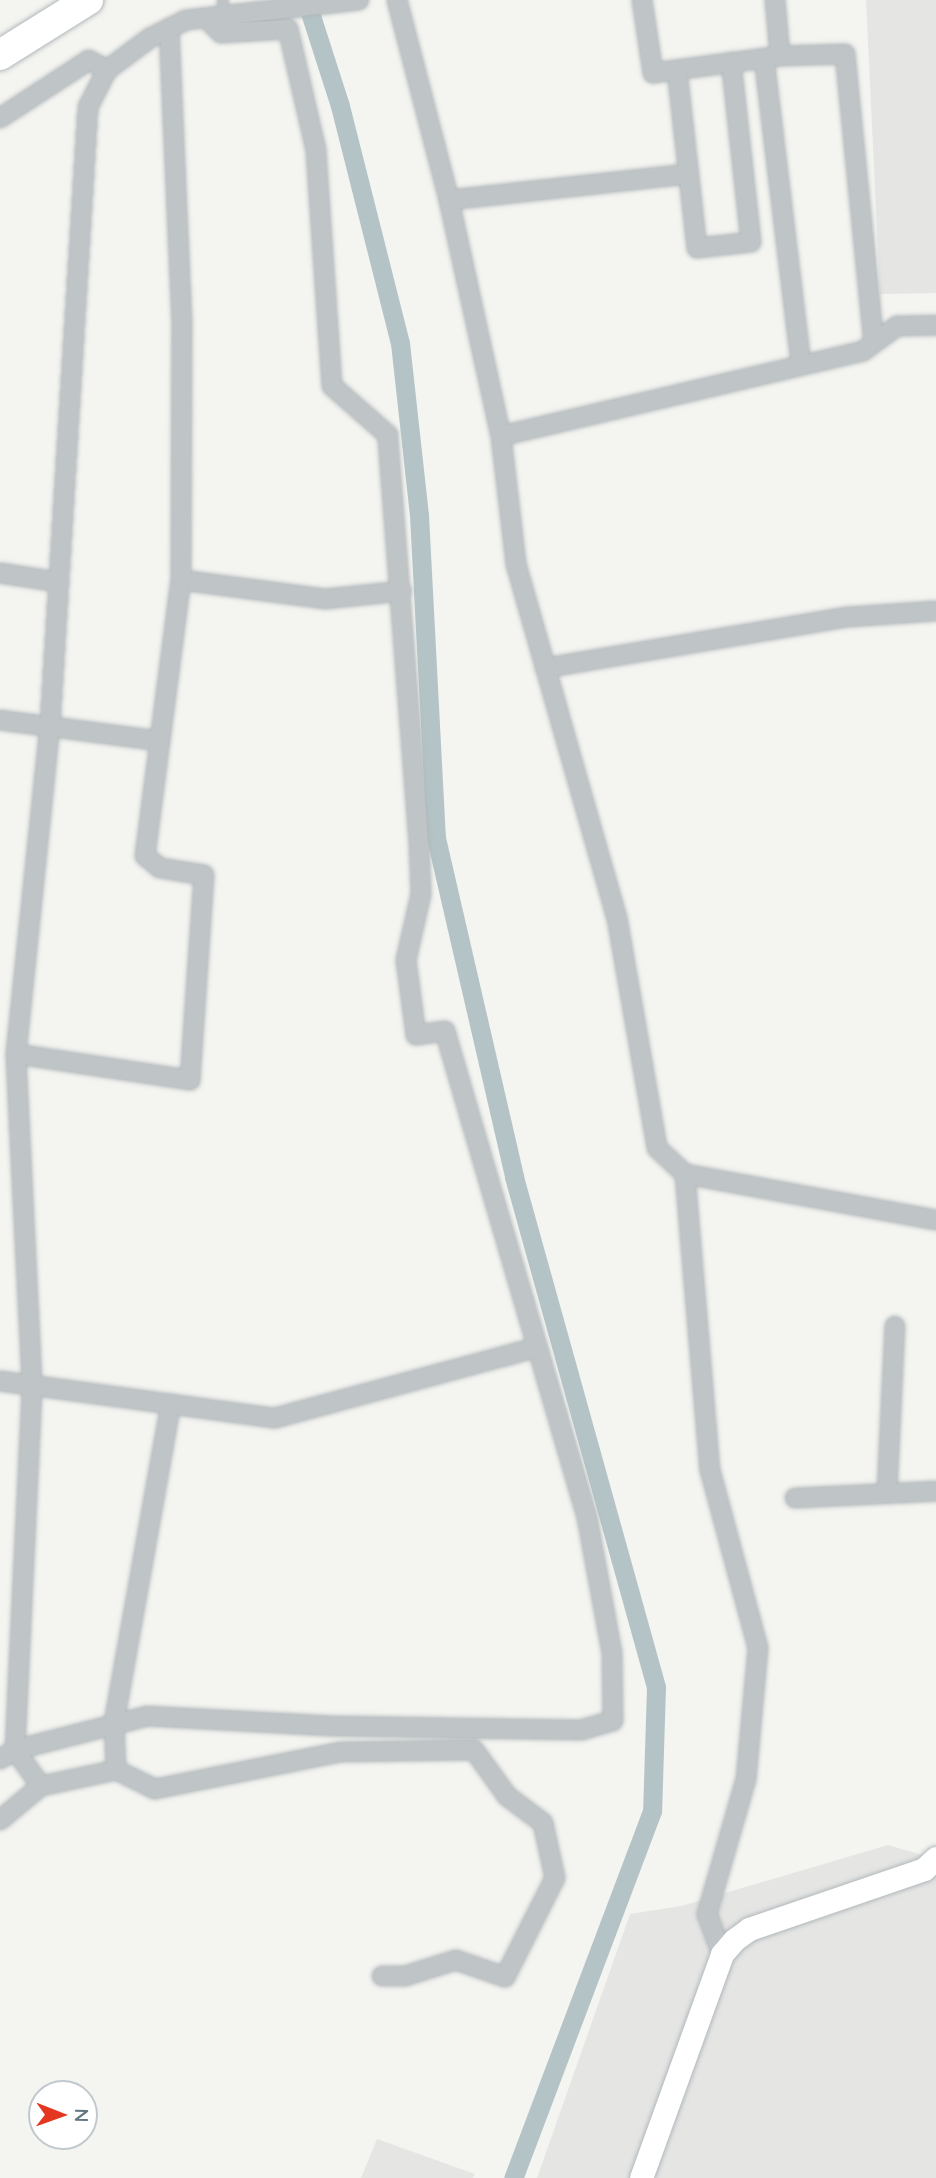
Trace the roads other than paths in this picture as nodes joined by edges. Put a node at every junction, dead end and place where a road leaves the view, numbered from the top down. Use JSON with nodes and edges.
{"nodes":[{"id":1,"x":88,"y":0,"type":"edge"},
{"id":2,"x":359,"y":0,"type":"edge"},
{"id":3,"x":397,"y":0,"type":"edge"},
{"id":4,"x":642,"y":0,"type":"edge"},
{"id":5,"x":775,"y":0,"type":"edge"},
{"id":6,"x":224,"y":8,"type":"edge"},
{"id":7,"x":206,"y":18,"type":"junction"},
{"id":8,"x":169,"y":29,"type":"junction"},
{"id":9,"x":0,"y":55,"type":"edge"},
{"id":10,"x":772,"y":57,"type":"junction"},
{"id":11,"x":731,"y":62,"type":"junction"},
{"id":12,"x":107,"y":70,"type":"junction"},
{"id":13,"x":677,"y":70,"type":"junction"},
{"id":14,"x":0,"y":118,"type":"edge"},
{"id":15,"x":689,"y":174,"type":"junction"},
{"id":16,"x":449,"y":200,"type":"junction"},
{"id":17,"x":936,"y":325,"type":"edge"},
{"id":18,"x":874,"y":342,"type":"junction"},
{"id":19,"x":801,"y":365,"type":"junction"},
{"id":20,"x":501,"y":436,"type":"junction"},
{"id":21,"x":0,"y":573,"type":"edge"},
{"id":22,"x":181,"y":580,"type":"junction"},
{"id":23,"x":59,"y":582,"type":"junction"},
{"id":24,"x":402,"y":591,"type":"junction"},
{"id":25,"x":936,"y":611,"type":"edge"},
{"id":26,"x":545,"y":668,"type":"junction"},
{"id":27,"x":0,"y":720,"type":"edge"},
{"id":28,"x":50,"y":726,"type":"junction"},
{"id":29,"x":160,"y":741,"type":"junction"},
{"id":30,"x":16,"y":1054,"type":"junction"},
{"id":31,"x":685,"y":1174,"type":"junction"},
{"id":32,"x":936,"y":1220,"type":"edge"},
{"id":33,"x":895,"y":1326,"type":"dead end"},
{"id":34,"x":534,"y":1348,"type":"junction"},
{"id":35,"x":0,"y":1381,"type":"edge"},
{"id":36,"x":32,"y":1383,"type":"junction"},
{"id":37,"x":172,"y":1404,"type":"junction"},
{"id":38,"x":936,"y":1491,"type":"edge"},
{"id":39,"x":887,"y":1493,"type":"junction"},
{"id":40,"x":795,"y":1498,"type":"dead end"},
{"id":41,"x":114,"y":1729,"type":"junction"},
{"id":42,"x":17,"y":1760,"type":"edge"},
{"id":43,"x":116,"y":1763,"type":"junction"},
{"id":44,"x":41,"y":1786,"type":"junction"},
{"id":45,"x":0,"y":1820,"type":"edge"},
{"id":46,"x":936,"y":1857,"type":"edge"},
{"id":47,"x":722,"y":1954,"type":"junction"},
{"id":48,"x":382,"y":1976,"type":"dead end"},
{"id":49,"x":641,"y":2178,"type":"edge"}],
"edges":[{"from":1,"to":9,"type":"highway"},
{"from":2,"to":6,"type":"street"},
{"from":3,"to":16,"type":"street"},
{"from":4,"to":13,"type":"street"},
{"from":5,"to":10,"type":"street"},
{"from":6,"to":7,"type":"street"},
{"from":7,"to":8,"type":"street"},
{"from":7,"to":24,"type":"street"},
{"from":8,"to":12,"type":"street"},
{"from":8,"to":22,"type":"street"},
{"from":10,"to":11,"type":"street"},
{"from":10,"to":18,"type":"street"},
{"from":10,"to":19,"type":"street"},
{"from":11,"to":13,"type":"street"},
{"from":11,"to":15,"type":"street"},
{"from":12,"to":14,"type":"street"},
{"from":12,"to":23,"type":"street"},
{"from":13,"to":15,"type":"street"},
{"from":15,"to":16,"type":"street"},
{"from":16,"to":20,"type":"street"},
{"from":17,"to":18,"type":"street"},
{"from":18,"to":19,"type":"street"},
{"from":19,"to":20,"type":"street"},
{"from":20,"to":26,"type":"street"},
{"from":21,"to":23,"type":"street"},
{"from":22,"to":24,"type":"street"},
{"from":22,"to":29,"type":"street"},
{"from":23,"to":28,"type":"street"},
{"from":24,"to":34,"type":"street"},
{"from":25,"to":26,"type":"street"},
{"from":26,"to":31,"type":"street"},
{"from":27,"to":28,"type":"street"},
{"from":28,"to":29,"type":"street"},
{"from":28,"to":30,"type":"street"},
{"from":29,"to":30,"type":"street"},
{"from":30,"to":36,"type":"street"},
{"from":31,"to":32,"type":"street"},
{"from":31,"to":47,"type":"street"},
{"from":33,"to":39,"type":"street"},
{"from":34,"to":37,"type":"street"},
{"from":34,"to":41,"type":"street"},
{"from":35,"to":36,"type":"street"},
{"from":36,"to":37,"type":"street"},
{"from":36,"to":42,"type":"street"},
{"from":37,"to":41,"type":"street"},
{"from":38,"to":39,"type":"street"},
{"from":39,"to":40,"type":"street"},
{"from":41,"to":42,"type":"street"},
{"from":41,"to":43,"type":"street"},
{"from":42,"to":44,"type":"street"},
{"from":43,"to":44,"type":"street"},
{"from":43,"to":48,"type":"street"},
{"from":44,"to":45,"type":"street"},
{"from":46,"to":47,"type":"main road"},
{"from":47,"to":49,"type":"main road"}]}
